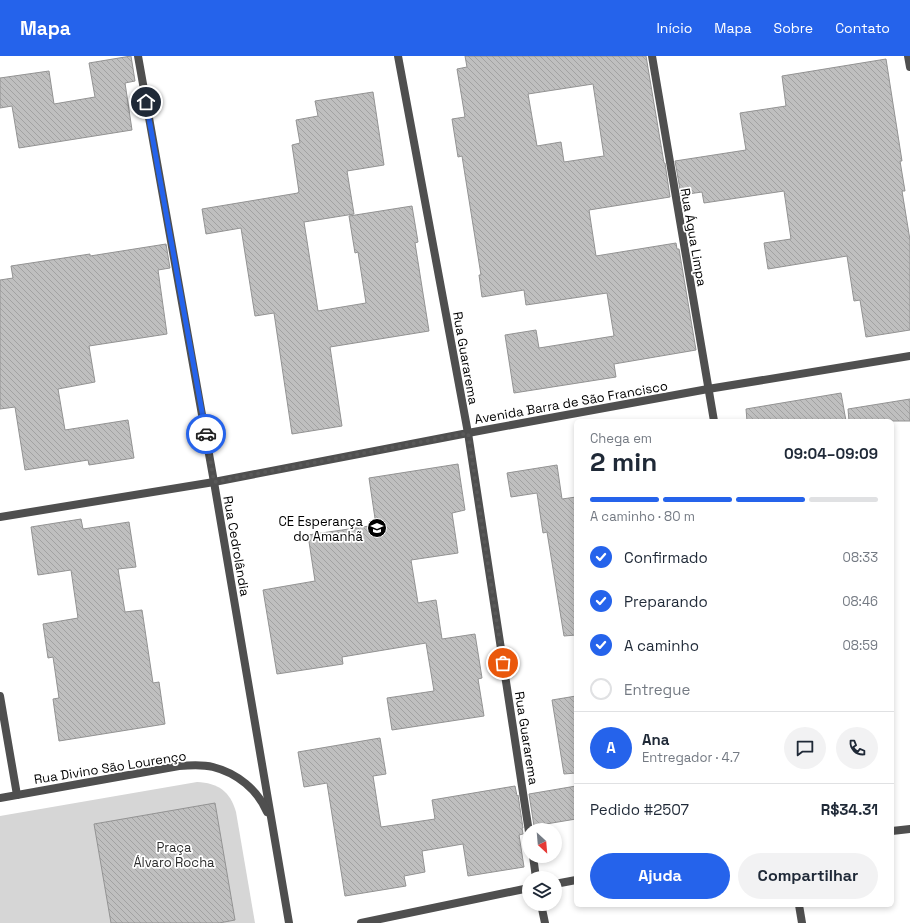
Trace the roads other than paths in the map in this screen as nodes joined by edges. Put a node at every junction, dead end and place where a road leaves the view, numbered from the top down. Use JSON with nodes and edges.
{"nodes":[{"id":1,"x":138,"y":56,"type":"edge"},
{"id":2,"x":398,"y":56,"type":"edge"},
{"id":3,"x":652,"y":56,"type":"edge"},
{"id":4,"x":908,"y":56,"type":"edge"},
{"id":5,"x":910,"y":67,"type":"edge"},
{"id":6,"x":910,"y":356,"type":"edge"},
{"id":7,"x":708,"y":389,"type":"junction"},
{"id":8,"x":714,"y":419,"type":"edge"},
{"id":9,"x":468,"y":433,"type":"junction"},
{"id":10,"x":214,"y":482,"type":"junction"},
{"id":11,"x":0,"y":517,"type":"edge"},
{"id":12,"x":0,"y":696,"type":"edge"},
{"id":13,"x":17,"y":795,"type":"junction"},
{"id":14,"x":0,"y":798,"type":"edge"},
{"id":15,"x":272,"y":822,"type":"junction"},
{"id":16,"x":528,"y":823,"type":"edge"},
{"id":17,"x":910,"y":829,"type":"edge"},
{"id":18,"x":894,"y":831,"type":"edge"},
{"id":19,"x":574,"y":880,"type":"edge"},
{"id":20,"x":562,"y":883,"type":"edge"},
{"id":21,"x":522,"y":889,"type":"edge"},
{"id":22,"x":799,"y":907,"type":"edge"},
{"id":23,"x":542,"y":911,"type":"edge"},
{"id":24,"x":289,"y":923,"type":"edge"},
{"id":25,"x":361,"y":923,"type":"edge"},
{"id":26,"x":544,"y":923,"type":"edge"},
{"id":27,"x":802,"y":923,"type":"edge"}],
"edges":[{"from":1,"to":10,"type":"street","name":"Rua Cedrolândia"},
{"from":2,"to":9,"type":"street","name":"Rua Guararema"},
{"from":3,"to":7,"type":"street","name":"Rua Água Limpa"},
{"from":4,"to":5,"type":"street"},
{"from":6,"to":7,"type":"street","name":"Avenida Barra de São Francisco"},
{"from":7,"to":8,"type":"street","name":"Rua Água Limpa"},
{"from":7,"to":9,"type":"street","name":"Avenida Barra de São Francisco"},
{"from":9,"to":10,"type":"street","name":"Avenida Barra de São Francisco"},
{"from":9,"to":16,"type":"street","name":"Rua Guararema"},
{"from":10,"to":11,"type":"street","name":"Avenida Barra de São Francisco"},
{"from":10,"to":15,"type":"street","name":"Rua Cedrolândia"},
{"from":12,"to":13,"type":"street"},
{"from":13,"to":14,"type":"street","name":"Rua Divino São Lourenço"},
{"from":13,"to":15,"type":"street","name":"Rua Divino São Lourenço"},
{"from":15,"to":24,"type":"street","name":"Rua Cedrolândia"},
{"from":17,"to":18,"type":"street"},
{"from":19,"to":20,"type":"street"},
{"from":21,"to":25,"type":"street"},
{"from":22,"to":27,"type":"street"},
{"from":23,"to":26,"type":"street"}]}
